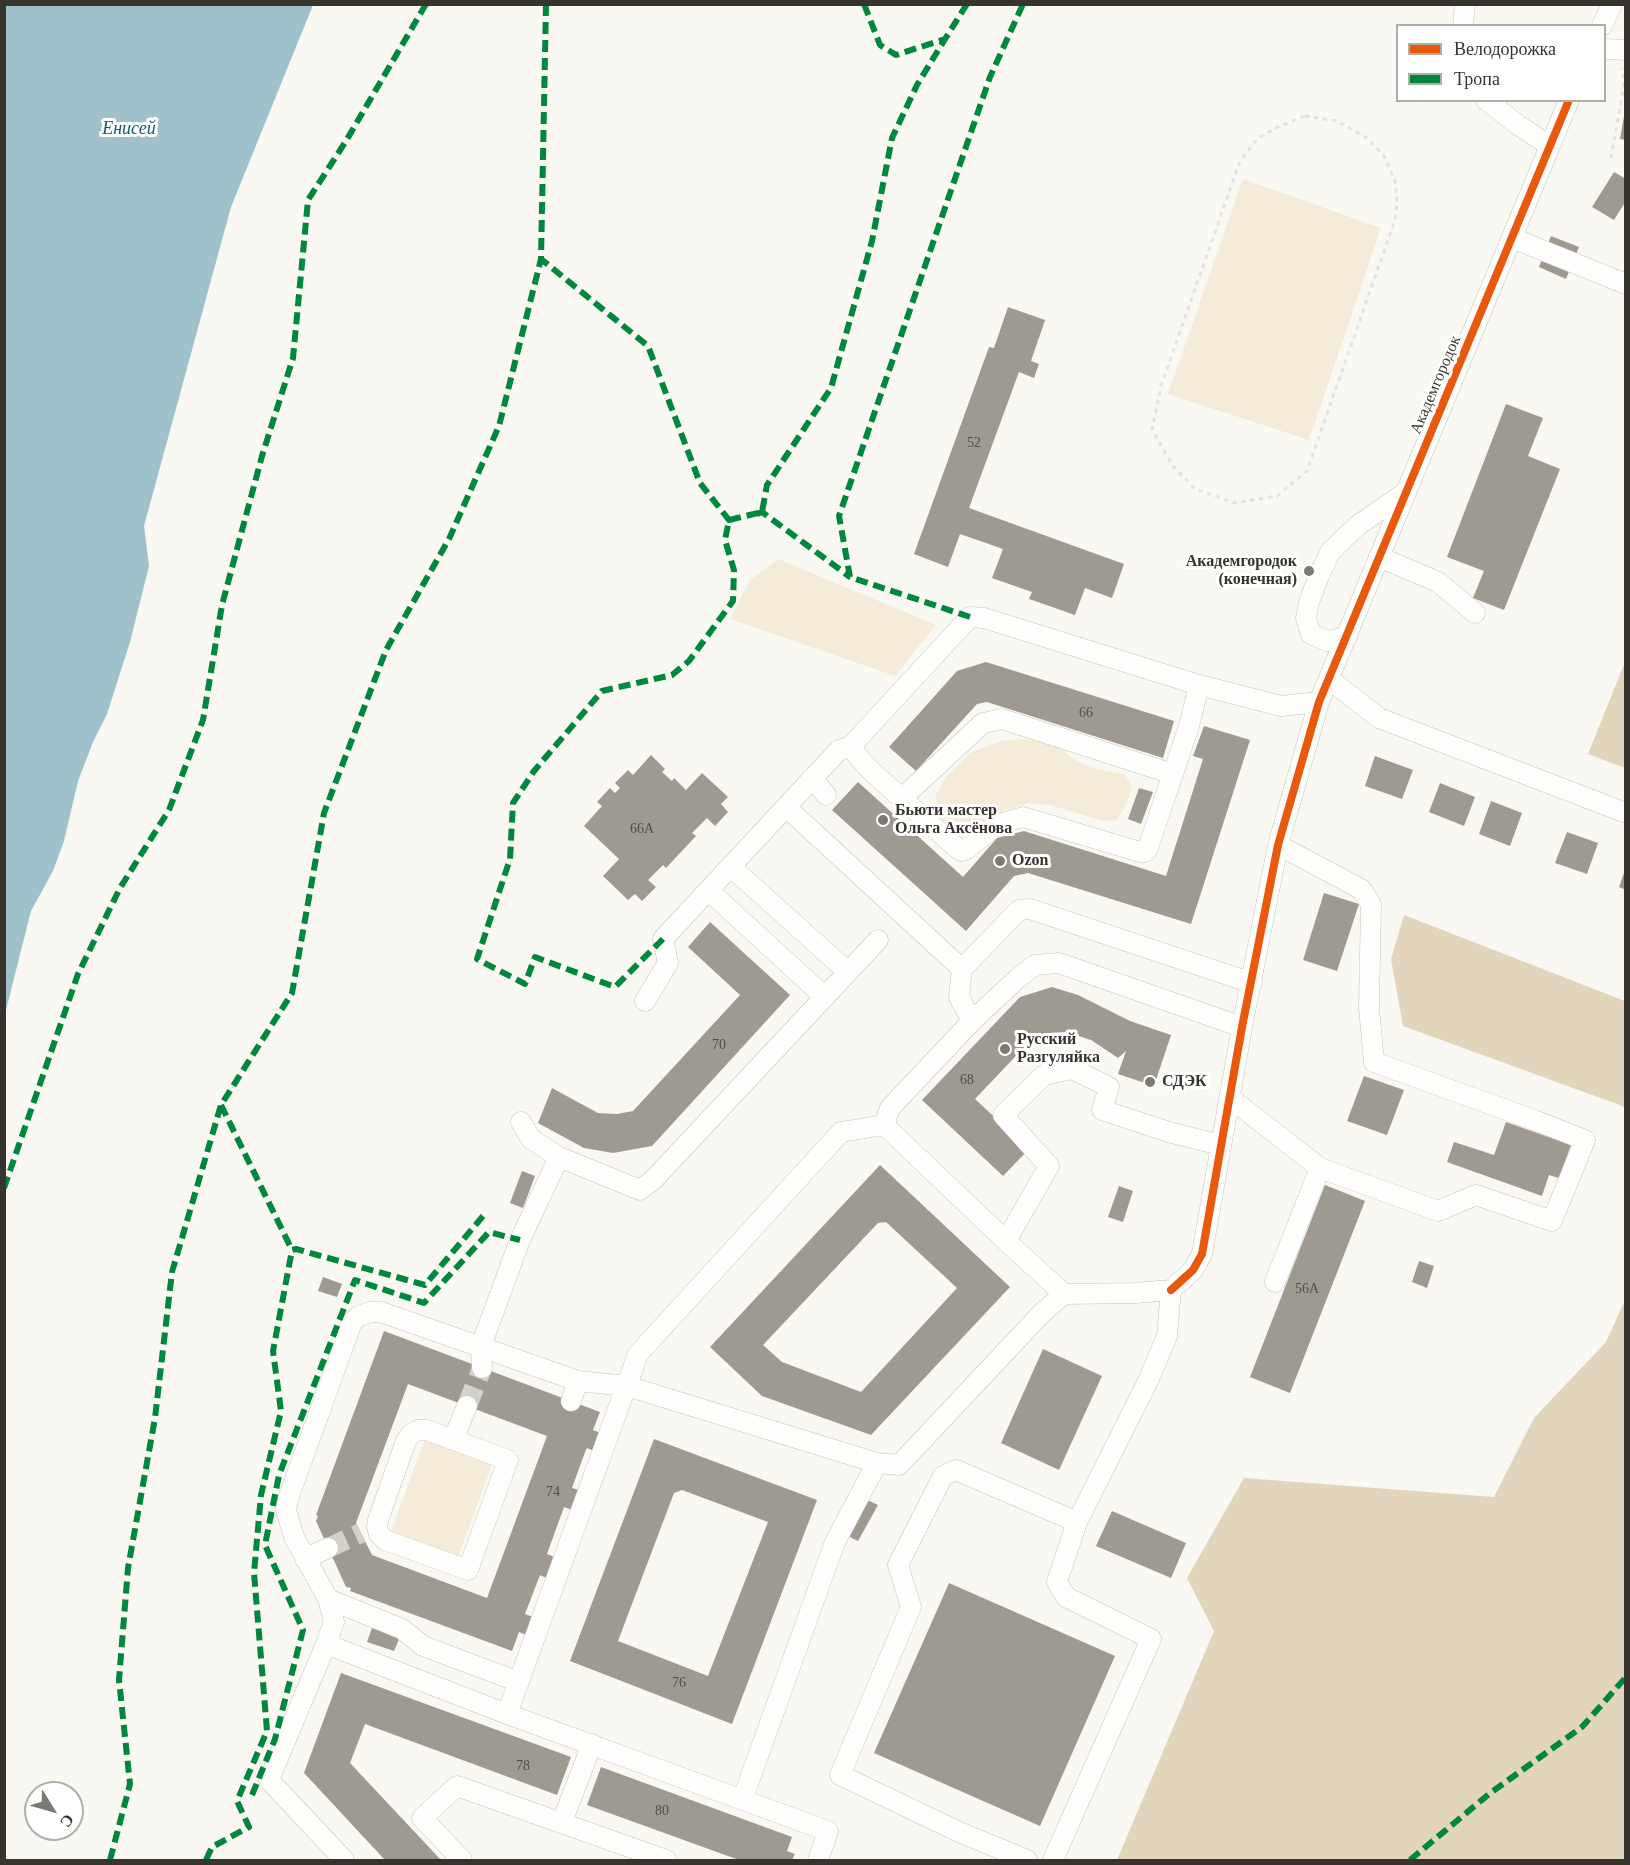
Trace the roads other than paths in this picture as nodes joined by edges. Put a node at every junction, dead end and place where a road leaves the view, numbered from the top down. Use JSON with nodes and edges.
{"nodes":[{"id":1,"x":1465,"y":4,"type":"edge"},
{"id":2,"x":1612,"y":4,"type":"edge"},
{"id":3,"x":1463,"y":24,"type":"edge"},
{"id":4,"x":1603,"y":24,"type":"edge"},
{"id":5,"x":1489,"y":102,"type":"edge"},
{"id":6,"x":1568,"y":102,"type":"edge"},
{"id":7,"x":1550,"y":146,"type":"junction"},
{"id":8,"x":1512,"y":238,"type":"junction"},
{"id":9,"x":1626,"y":284,"type":"edge"},
{"id":10,"x":1406,"y":492,"type":"junction"},
{"id":11,"x":1379,"y":557,"type":"junction"},
{"id":12,"x":1475,"y":614,"type":"dead end"},
{"id":13,"x":1347,"y":637,"type":"junction"},
{"id":14,"x":1329,"y":679,"type":"junction"},
{"id":15,"x":1199,"y":685,"type":"junction"},
{"id":16,"x":1319,"y":702,"type":"junction"},
{"id":17,"x":850,"y":747,"type":"junction"},
{"id":18,"x":1173,"y":774,"type":"junction"},
{"id":19,"x":812,"y":778,"type":"junction"},
{"id":20,"x":826,"y":795,"type":"dead end"},
{"id":21,"x":901,"y":799,"type":"junction"},
{"id":22,"x":786,"y":807,"type":"junction"},
{"id":23,"x":1626,"y":813,"type":"edge"},
{"id":24,"x":1278,"y":845,"type":"junction"},
{"id":25,"x":731,"y":867,"type":"junction"},
{"id":26,"x":709,"y":891,"type":"junction"},
{"id":27,"x":878,"y":940,"type":"dead end"},
{"id":28,"x":962,"y":969,"type":"junction"},
{"id":29,"x":848,"y":972,"type":"junction"},
{"id":30,"x":1252,"y":982,"type":"junction"},
{"id":31,"x":825,"y":997,"type":"junction"},
{"id":32,"x":645,"y":1001,"type":"dead end"},
{"id":33,"x":972,"y":1021,"type":"junction"},
{"id":34,"x":1242,"y":1027,"type":"junction"},
{"id":35,"x":1230,"y":1098,"type":"junction"},
{"id":36,"x":521,"y":1122,"type":"dead end"},
{"id":37,"x":884,"y":1125,"type":"junction"},
{"id":38,"x":1221,"y":1145,"type":"junction"},
{"id":39,"x":559,"y":1157,"type":"junction"},
{"id":40,"x":1320,"y":1168,"type":"junction"},
{"id":41,"x":1006,"y":1241,"type":"junction"},
{"id":42,"x":1275,"y":1282,"type":"dead end"},
{"id":43,"x":1171,"y":1290,"type":"junction"},
{"id":44,"x":1064,"y":1294,"type":"junction"},
{"id":45,"x":481,"y":1346,"type":"junction"},
{"id":46,"x":482,"y":1368,"type":"tunnel mouth"},
{"id":47,"x":579,"y":1381,"type":"junction"},
{"id":48,"x":627,"y":1386,"type":"junction"},
{"id":49,"x":571,"y":1401,"type":"dead end"},
{"id":50,"x":467,"y":1406,"type":"tunnel mouth"},
{"id":51,"x":453,"y":1440,"type":"junction"},
{"id":52,"x":877,"y":1464,"type":"junction"},
{"id":53,"x":1077,"y":1521,"type":"junction"},
{"id":54,"x":328,"y":1548,"type":"tunnel mouth"},
{"id":55,"x":305,"y":1559,"type":"junction"},
{"id":56,"x":328,"y":1599,"type":"junction"},
{"id":57,"x":326,"y":1644,"type":"junction"},
{"id":58,"x":519,"y":1682,"type":"junction"},
{"id":59,"x":507,"y":1714,"type":"junction"},
{"id":60,"x":592,"y":1744,"type":"junction"},
{"id":61,"x":743,"y":1798,"type":"junction"},
{"id":62,"x":562,"y":1822,"type":"junction"},
{"id":63,"x":344,"y":1860,"type":"edge"},
{"id":64,"x":462,"y":1860,"type":"edge"},
{"id":65,"x":666,"y":1860,"type":"edge"},
{"id":66,"x":818,"y":1860,"type":"edge"},
{"id":67,"x":1027,"y":1860,"type":"edge"},
{"id":68,"x":1053,"y":1860,"type":"edge"}],
"edges":[{"from":1,"to":3,"type":"street"},
{"from":2,"to":4,"type":"street"},
{"from":5,"to":7,"type":"street"},
{"from":6,"to":7,"type":"street","name":"Академгородок"},
{"from":7,"to":8,"type":"street","name":"Академгородок"},
{"from":8,"to":9,"type":"street"},
{"from":8,"to":10,"type":"street","name":"Академгородок"},
{"from":10,"to":11,"type":"street","name":"Академгородок"},
{"from":10,"to":13,"type":"street"},
{"from":11,"to":12,"type":"street"},
{"from":11,"to":13,"type":"street","name":"Академгородок"},
{"from":13,"to":14,"type":"street","name":"Академгородок"},
{"from":14,"to":16,"type":"street","name":"Академгородок"},
{"from":14,"to":23,"type":"street"},
{"from":15,"to":16,"type":"street"},
{"from":15,"to":17,"type":"street"},
{"from":15,"to":18,"type":"street"},
{"from":16,"to":24,"type":"street","name":"Академгородок"},
{"from":17,"to":19,"type":"street"},
{"from":17,"to":21,"type":"street"},
{"from":18,"to":21,"type":"street"},
{"from":18,"to":21,"type":"street"},
{"from":19,"to":20,"type":"street"},
{"from":19,"to":22,"type":"street"},
{"from":22,"to":25,"type":"street"},
{"from":22,"to":28,"type":"street"},
{"from":24,"to":30,"type":"street","name":"Академгородок"},
{"from":24,"to":40,"type":"street"},
{"from":25,"to":26,"type":"street"},
{"from":25,"to":29,"type":"street"},
{"from":26,"to":31,"type":"street"},
{"from":26,"to":32,"type":"street"},
{"from":27,"to":29,"type":"street"},
{"from":28,"to":30,"type":"street"},
{"from":28,"to":33,"type":"street"},
{"from":29,"to":31,"type":"street"},
{"from":30,"to":34,"type":"street","name":"Академгородок"},
{"from":31,"to":39,"type":"street"},
{"from":33,"to":34,"type":"street"},
{"from":33,"to":37,"type":"street"},
{"from":34,"to":35,"type":"street","name":"Академгородок"},
{"from":35,"to":38,"type":"street","name":"Академгородок"},
{"from":35,"to":40,"type":"street"},
{"from":36,"to":39,"type":"street"},
{"from":37,"to":41,"type":"street"},
{"from":37,"to":48,"type":"street"},
{"from":38,"to":41,"type":"street"},
{"from":38,"to":43,"type":"street","name":"Академгородок"},
{"from":39,"to":45,"type":"street"},
{"from":40,"to":42,"type":"street"},
{"from":41,"to":44,"type":"street"},
{"from":43,"to":44,"type":"street"},
{"from":43,"to":53,"type":"street"},
{"from":44,"to":52,"type":"street"},
{"from":45,"to":46,"type":"street"},
{"from":45,"to":47,"type":"street"},
{"from":45,"to":55,"type":"street"},
{"from":47,"to":48,"type":"street"},
{"from":47,"to":49,"type":"street"},
{"from":48,"to":52,"type":"street"},
{"from":48,"to":58,"type":"street"},
{"from":50,"to":51,"type":"street"},
{"from":51,"to":51,"type":"street"},
{"from":52,"to":61,"type":"street"},
{"from":53,"to":67,"type":"street"},
{"from":53,"to":68,"type":"street"},
{"from":54,"to":55,"type":"street"},
{"from":55,"to":56,"type":"street"},
{"from":56,"to":57,"type":"street"},
{"from":56,"to":58,"type":"street"},
{"from":57,"to":59,"type":"street"},
{"from":57,"to":63,"type":"street"},
{"from":58,"to":59,"type":"street"},
{"from":59,"to":60,"type":"street"},
{"from":60,"to":61,"type":"street"},
{"from":60,"to":62,"type":"street"},
{"from":61,"to":66,"type":"street"},
{"from":62,"to":64,"type":"street"},
{"from":62,"to":65,"type":"street"}]}
